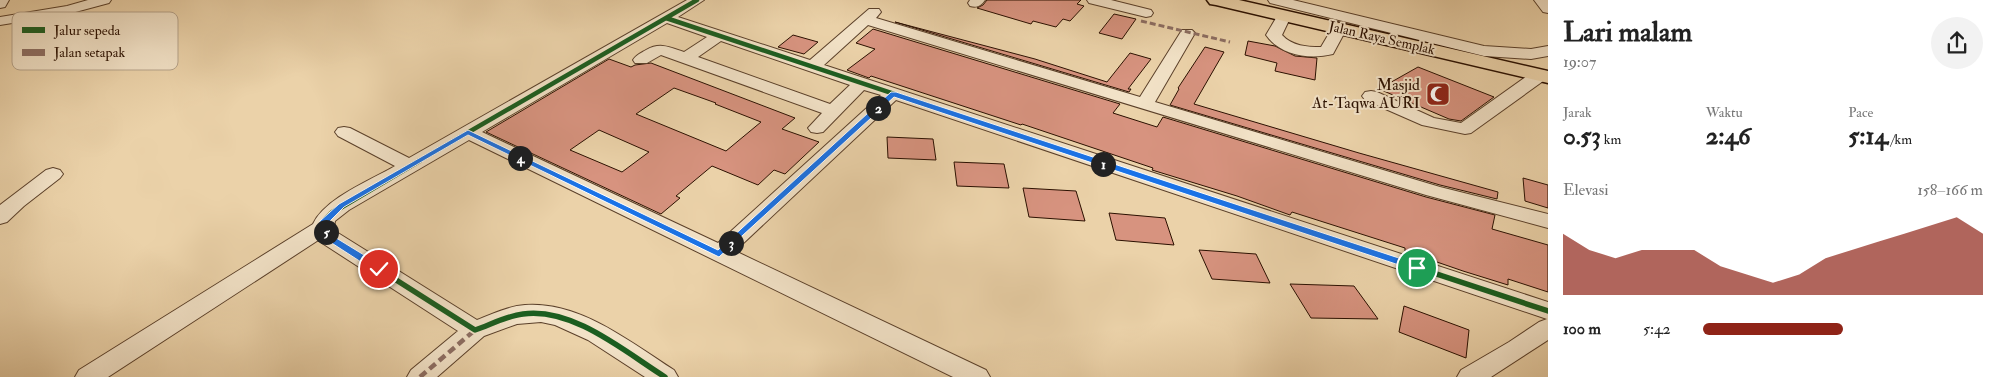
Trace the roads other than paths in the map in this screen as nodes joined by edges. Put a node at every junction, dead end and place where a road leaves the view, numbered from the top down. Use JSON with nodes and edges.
{"nodes":[{"id":1,"x":2,"y":0,"type":"edge"},
{"id":2,"x":104,"y":0,"type":"edge"},
{"id":3,"x":697,"y":0,"type":"edge"},
{"id":4,"x":1094,"y":0,"type":"edge"},
{"id":5,"x":1155,"y":0,"type":"edge"},
{"id":6,"x":1216,"y":0,"type":"edge"},
{"id":7,"x":1540,"y":0,"type":"edge"},
{"id":8,"x":0,"y":4,"type":"edge"},
{"id":9,"x":1280,"y":8,"type":"edge"},
{"id":10,"x":1548,"y":9,"type":"edge"},
{"id":11,"x":56,"y":12,"type":"edge"},
{"id":12,"x":666,"y":18,"type":"junction"},
{"id":13,"x":1339,"y":28,"type":"junction"},
{"id":14,"x":1188,"y":33,"type":"dead end"},
{"id":15,"x":718,"y":36,"type":"junction"},
{"id":16,"x":636,"y":41,"type":"dead end"},
{"id":17,"x":659,"y":49,"type":"junction"},
{"id":18,"x":1548,"y":52,"type":"edge"},
{"id":19,"x":686,"y":58,"type":"junction"},
{"id":20,"x":641,"y":60,"type":"dead end"},
{"id":21,"x":812,"y":67,"type":"junction"},
{"id":22,"x":1544,"y":76,"type":"edge"},
{"id":23,"x":862,"y":83,"type":"junction"},
{"id":24,"x":893,"y":94,"type":"junction"},
{"id":25,"x":1370,"y":96,"type":"dead end"},
{"id":26,"x":1145,"y":104,"type":"junction"},
{"id":27,"x":833,"y":111,"type":"junction"},
{"id":28,"x":817,"y":128,"type":"dead end"},
{"id":29,"x":344,"y":132,"type":"dead end"},
{"id":30,"x":468,"y":132,"type":"junction"},
{"id":31,"x":409,"y":166,"type":"junction"},
{"id":32,"x":53,"y":174,"type":"dead end"},
{"id":33,"x":0,"y":217,"type":"edge"},
{"id":34,"x":1548,"y":222,"type":"edge"},
{"id":35,"x":323,"y":227,"type":"junction"},
{"id":36,"x":719,"y":254,"type":"junction"},
{"id":37,"x":1548,"y":311,"type":"edge"},
{"id":38,"x":1548,"y":328,"type":"edge"},
{"id":39,"x":475,"y":330,"type":"junction"},
{"id":40,"x":88,"y":377,"type":"edge"},
{"id":41,"x":420,"y":377,"type":"edge"},
{"id":42,"x":665,"y":377,"type":"edge"},
{"id":43,"x":977,"y":377,"type":"edge"},
{"id":44,"x":1470,"y":377,"type":"edge"}],
"edges":[{"from":1,"to":8,"type":"street"},
{"from":2,"to":11,"type":"street"},
{"from":3,"to":12,"type":"street"},
{"from":4,"to":5,"type":"street"},
{"from":6,"to":9,"type":"main road","name":"Jalan Raya Semplak"},
{"from":7,"to":10,"type":"street"},
{"from":9,"to":13,"type":"main road","name":"Jalan Raya Semplak"},
{"from":9,"to":13,"type":"street"},
{"from":9,"to":18,"type":"street"},
{"from":12,"to":15,"type":"street"},
{"from":12,"to":30,"type":"street"},
{"from":13,"to":22,"type":"main road","name":"Jalan Raya Semplak"},
{"from":14,"to":26,"type":"street"},
{"from":15,"to":19,"type":"street"},
{"from":15,"to":21,"type":"street"},
{"from":16,"to":17,"type":"street"},
{"from":17,"to":19,"type":"street"},
{"from":17,"to":20,"type":"street"},
{"from":19,"to":27,"type":"street"},
{"from":21,"to":23,"type":"street"},
{"from":21,"to":26,"type":"street"},
{"from":22,"to":25,"type":"street"},
{"from":23,"to":24,"type":"street"},
{"from":23,"to":27,"type":"street"},
{"from":24,"to":36,"type":"street"},
{"from":24,"to":37,"type":"street"},
{"from":26,"to":34,"type":"street"},
{"from":27,"to":28,"type":"street"},
{"from":29,"to":31,"type":"street"},
{"from":30,"to":31,"type":"street"},
{"from":30,"to":36,"type":"street"},
{"from":31,"to":35,"type":"street"},
{"from":32,"to":33,"type":"street"},
{"from":35,"to":39,"type":"street"},
{"from":35,"to":40,"type":"street"},
{"from":36,"to":43,"type":"street"},
{"from":38,"to":44,"type":"street"},
{"from":39,"to":41,"type":"street"},
{"from":39,"to":42,"type":"street"}]}
